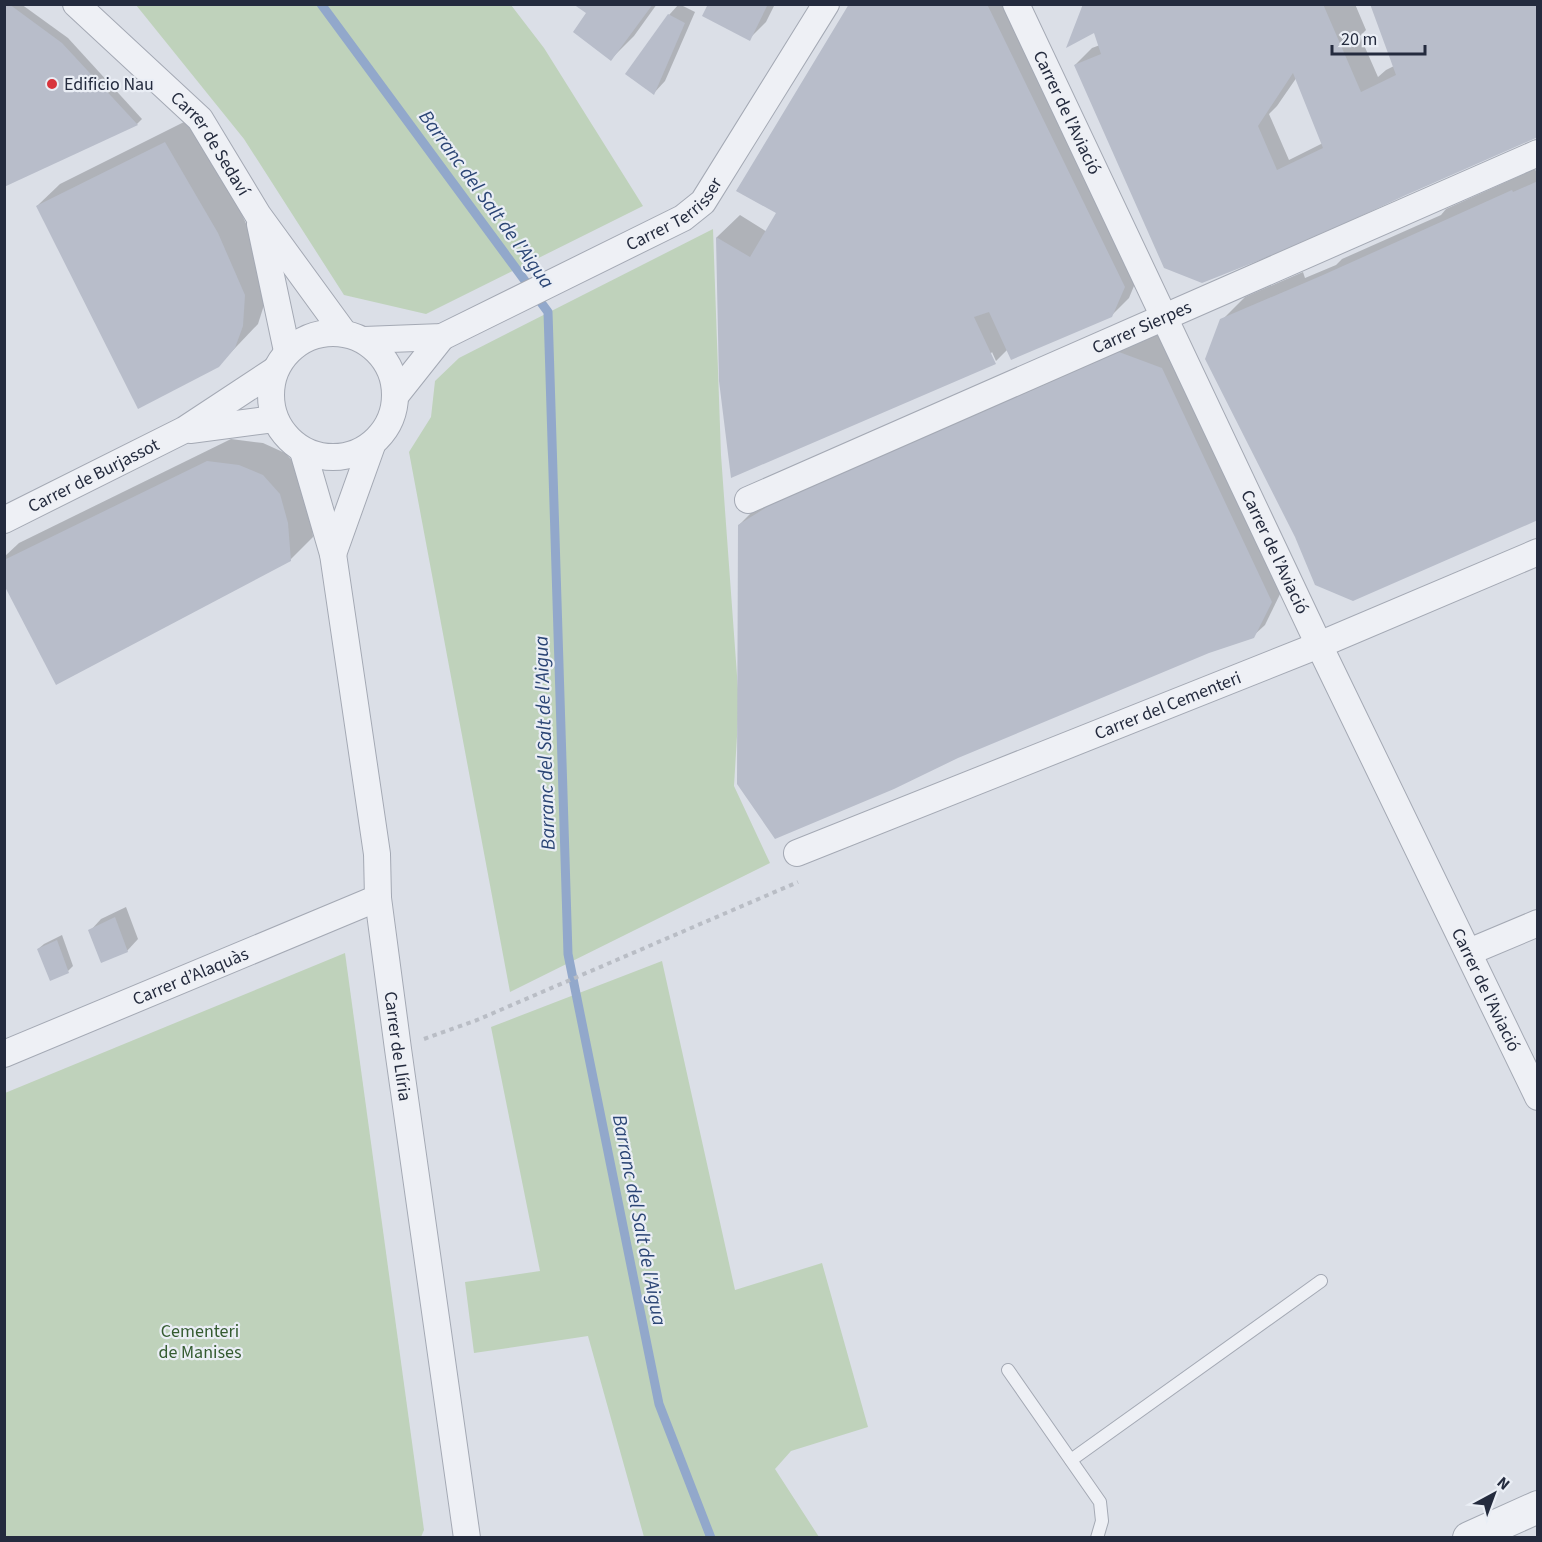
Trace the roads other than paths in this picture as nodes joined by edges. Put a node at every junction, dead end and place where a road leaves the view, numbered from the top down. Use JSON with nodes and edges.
{"nodes":[{"id":1,"x":76,"y":4,"type":"edge"},
{"id":2,"x":826,"y":4,"type":"edge"},
{"id":3,"x":1016,"y":4,"type":"edge"},
{"id":4,"x":1538,"y":153,"type":"edge"},
{"id":5,"x":258,"y":215,"type":"junction"},
{"id":6,"x":1166,"y":317,"type":"junction"},
{"id":7,"x":354,"y":337,"type":"junction"},
{"id":8,"x":442,"y":337,"type":"junction"},
{"id":9,"x":281,"y":361,"type":"junction"},
{"id":10,"x":396,"y":395,"type":"junction"},
{"id":11,"x":274,"y":418,"type":"junction"},
{"id":12,"x":183,"y":430,"type":"junction"},
{"id":13,"x":372,"y":445,"type":"junction"},
{"id":14,"x":303,"y":451,"type":"junction"},
{"id":15,"x":748,"y":500,"type":"dead end"},
{"id":16,"x":4,"y":520,"type":"edge"},
{"id":17,"x":1538,"y":552,"type":"edge"},
{"id":18,"x":333,"y":554,"type":"junction"},
{"id":19,"x":1319,"y":645,"type":"junction"},
{"id":20,"x":797,"y":853,"type":"dead end"},
{"id":21,"x":378,"y":898,"type":"junction"},
{"id":22,"x":1538,"y":923,"type":"edge"},
{"id":23,"x":1469,"y":952,"type":"junction"},
{"id":24,"x":4,"y":1054,"type":"edge"},
{"id":25,"x":1538,"y":1097,"type":"edge"},
{"id":26,"x":1321,"y":1281,"type":"dead end"},
{"id":27,"x":1008,"y":1370,"type":"dead end"},
{"id":28,"x":1071,"y":1460,"type":"junction"},
{"id":29,"x":1538,"y":1507,"type":"edge"},
{"id":30,"x":467,"y":1538,"type":"edge"},
{"id":31,"x":1097,"y":1538,"type":"edge"},
{"id":32,"x":1469,"y":1538,"type":"edge"}],
"edges":[{"from":1,"to":5,"type":"street","name":"Carrer de Sedaví"},
{"from":2,"to":8,"type":"street","name":"Carrer Terrisser"},
{"from":3,"to":6,"type":"street","name":"Carrer de l’Aviació"},
{"from":4,"to":6,"type":"street","name":"Carrer Sierpes"},
{"from":5,"to":7,"type":"street","name":"Carrer de Sedaví"},
{"from":5,"to":9,"type":"street","name":"Carrer de Sedaví"},
{"from":6,"to":15,"type":"street","name":"Carrer Sierpes"},
{"from":6,"to":19,"type":"street","name":"Carrer de l’Aviació"},
{"from":7,"to":8,"type":"street","name":"Carrer Terrisser"},
{"from":7,"to":9,"type":"street"},
{"from":7,"to":10,"type":"street"},
{"from":8,"to":10,"type":"street","name":"Carrer Terrisser"},
{"from":9,"to":11,"type":"street"},
{"from":9,"to":12,"type":"street","name":"Carrer de Burjassot"},
{"from":10,"to":13,"type":"street"},
{"from":11,"to":12,"type":"street","name":"Carrer de Burjassot"},
{"from":11,"to":14,"type":"street"},
{"from":12,"to":16,"type":"street","name":"Carrer de Burjassot"},
{"from":13,"to":14,"type":"street"},
{"from":13,"to":18,"type":"street","name":"Carrer de Llíria"},
{"from":14,"to":18,"type":"street","name":"Carrer de Llíria"},
{"from":17,"to":19,"type":"street","name":"Carrer del Cementeri"},
{"from":18,"to":21,"type":"street","name":"Carrer de Llíria"},
{"from":19,"to":20,"type":"street","name":"Carrer del Cementeri"},
{"from":19,"to":23,"type":"street","name":"Carrer de l’Aviació"},
{"from":21,"to":24,"type":"street","name":"Carrer d’Alaquàs"},
{"from":21,"to":30,"type":"street","name":"Carrer de Llíria"},
{"from":22,"to":23,"type":"street"},
{"from":23,"to":25,"type":"street","name":"Carrer de l’Aviació"},
{"from":26,"to":28,"type":"lane"},
{"from":27,"to":28,"type":"lane"},
{"from":28,"to":31,"type":"lane"},
{"from":29,"to":32,"type":"street"}]}
